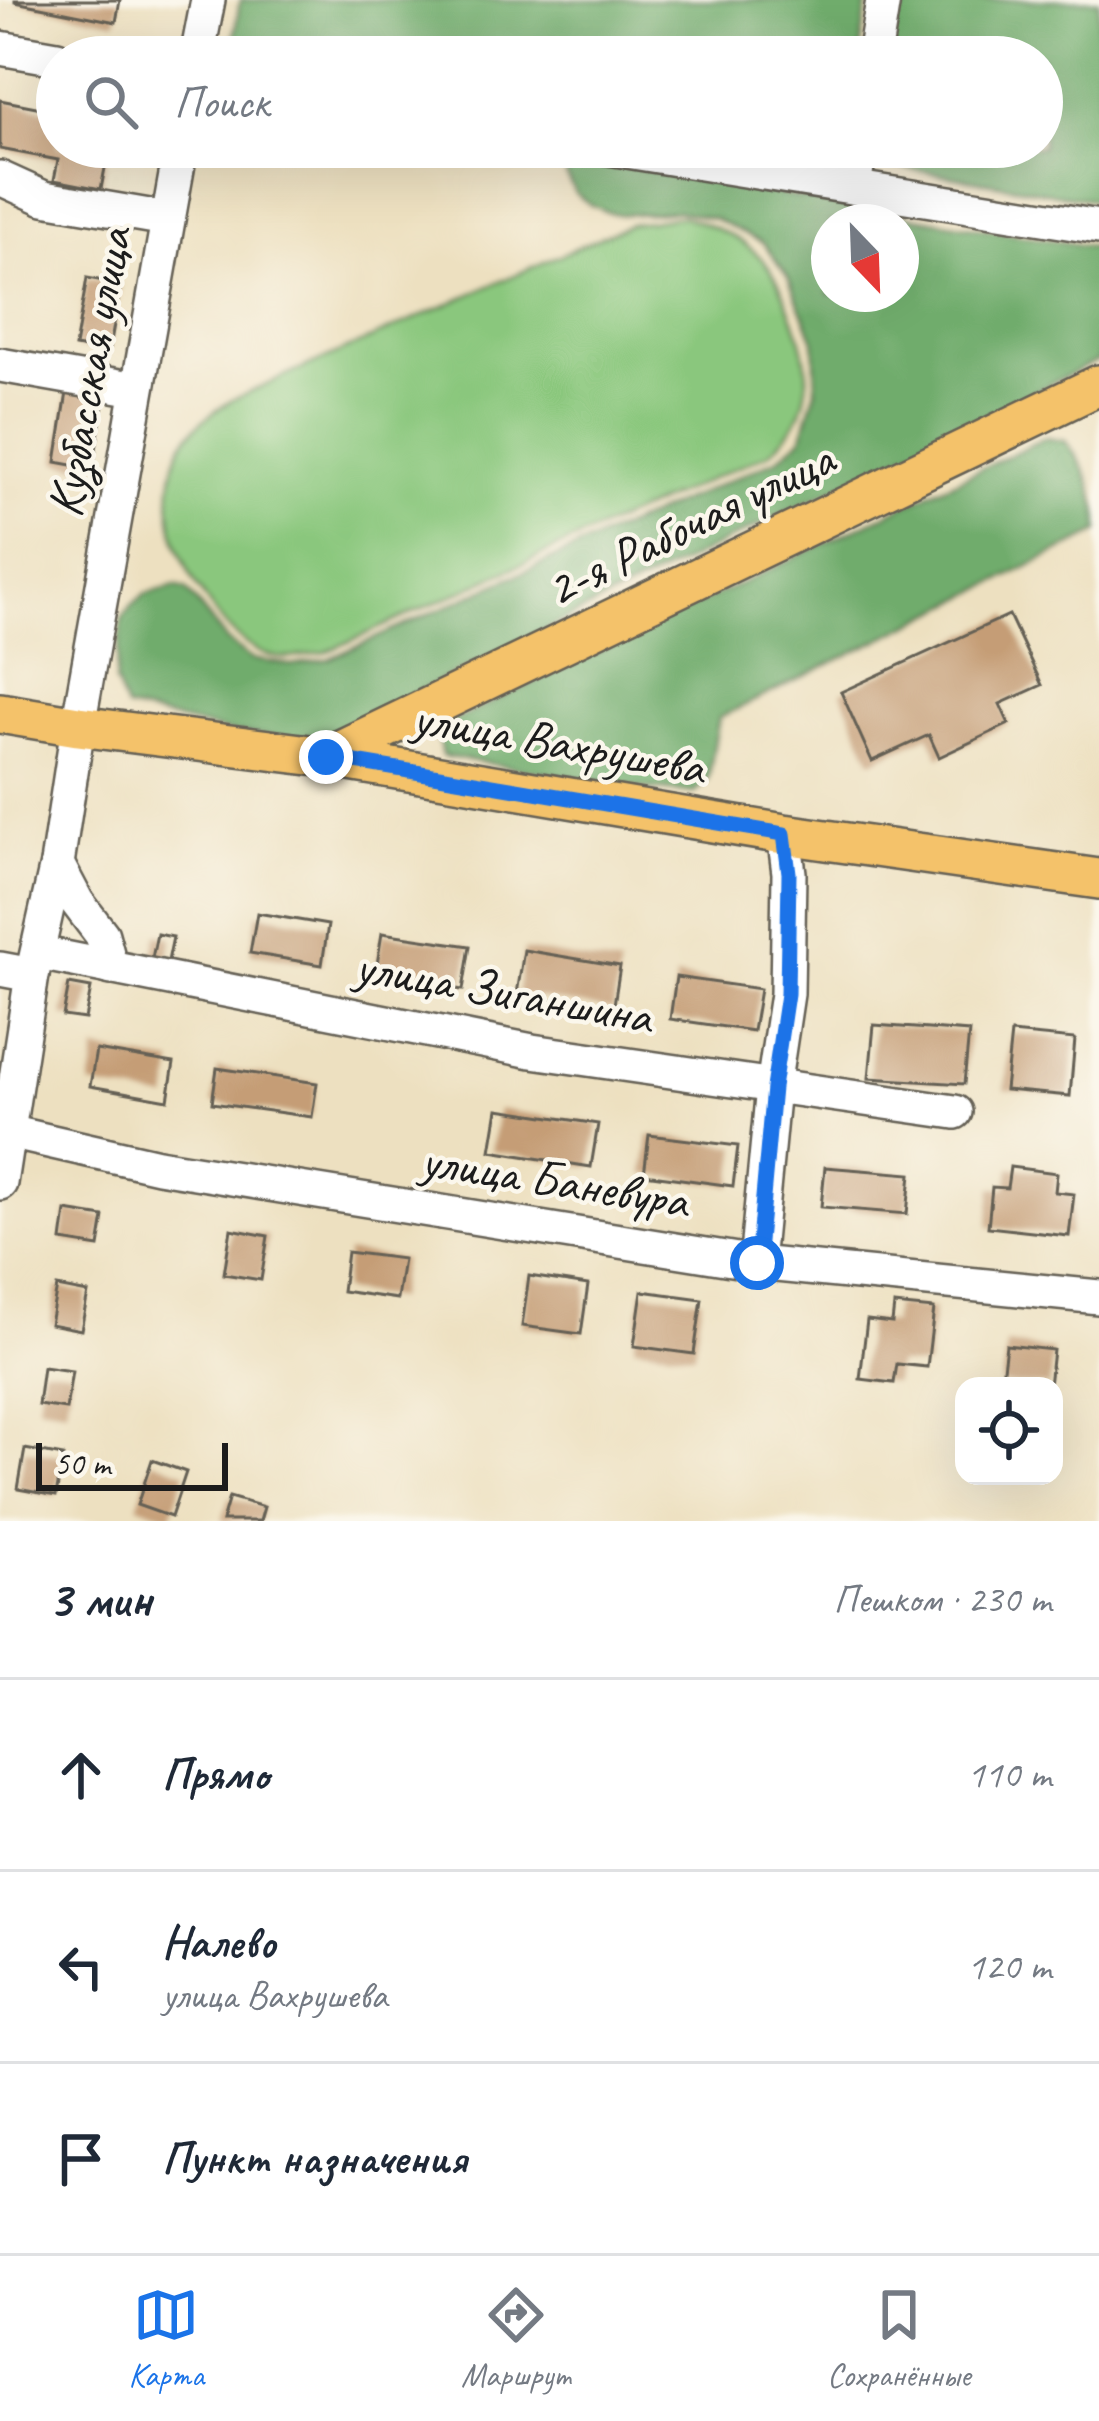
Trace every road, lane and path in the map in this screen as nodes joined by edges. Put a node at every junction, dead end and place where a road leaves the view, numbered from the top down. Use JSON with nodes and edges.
{"nodes":[{"id":1,"x":208,"y":0,"type":"edge"},
{"id":2,"x":883,"y":0,"type":"edge"},
{"id":3,"x":201,"y":36,"type":"edge"},
{"id":4,"x":877,"y":36,"type":"edge"},
{"id":5,"x":0,"y":48,"type":"edge"},
{"id":6,"x":36,"y":54,"type":"edge"},
{"id":7,"x":177,"y":168,"type":"edge"},
{"id":8,"x":734,"y":168,"type":"edge"},
{"id":9,"x":857,"y":168,"type":"edge"},
{"id":10,"x":0,"y":178,"type":"edge"},
{"id":11,"x":854,"y":187,"type":"junction"},
{"id":12,"x":167,"y":219,"type":"junction"},
{"id":13,"x":1099,"y":227,"type":"edge"},
{"id":14,"x":0,"y":365,"type":"edge"},
{"id":15,"x":1099,"y":385,"type":"edge"},
{"id":16,"x":136,"y":389,"type":"junction"},
{"id":17,"x":0,"y":713,"type":"edge"},
{"id":18,"x":78,"y":727,"type":"junction"},
{"id":19,"x":326,"y":757,"type":"junction"},
{"id":20,"x":784,"y":834,"type":"junction"},
{"id":21,"x":57,"y":864,"type":"junction"},
{"id":22,"x":1099,"y":879,"type":"edge"},
{"id":23,"x":24,"y":965,"type":"edge"},
{"id":24,"x":111,"y":968,"type":"junction"},
{"id":25,"x":773,"y":1088,"type":"junction"},
{"id":26,"x":955,"y":1112,"type":"dead end"},
{"id":27,"x":4,"y":1130,"type":"edge"},
{"id":28,"x":0,"y":1183,"type":"edge"},
{"id":29,"x":757,"y":1263,"type":"junction"},
{"id":30,"x":1099,"y":1298,"type":"edge"}],
"edges":[{"from":1,"to":3,"type":"street"},
{"from":2,"to":4,"type":"street"},
{"from":5,"to":6,"type":"street"},
{"from":7,"to":12,"type":"street","name":"Кузбасская улица"},
{"from":8,"to":11,"type":"street"},
{"from":9,"to":11,"type":"street"},
{"from":10,"to":12,"type":"street"},
{"from":11,"to":13,"type":"street"},
{"from":12,"to":16,"type":"street","name":"Кузбасская улица"},
{"from":14,"to":16,"type":"street"},
{"from":15,"to":19,"type":"main road","name":"2-я Рабочая улица"},
{"from":16,"to":18,"type":"street","name":"Кузбасская улица"},
{"from":17,"to":18,"type":"main road","name":"улица Вахрушева"},
{"from":18,"to":19,"type":"main road","name":"улица Вахрушева"},
{"from":18,"to":21,"type":"street","name":"Кузбасская улица"},
{"from":19,"to":20,"type":"main road","name":"улица Вахрушева"},
{"from":20,"to":22,"type":"main road","name":"улица Вахрушева"},
{"from":20,"to":25,"type":"street"},
{"from":21,"to":23,"type":"street","name":"Кузбасская улица"},
{"from":21,"to":24,"type":"street"},
{"from":23,"to":24,"type":"street","name":"улица Зиганшина"},
{"from":23,"to":27,"type":"street","name":"Кузбасская улица"},
{"from":24,"to":25,"type":"street","name":"улица Зиганшина"},
{"from":25,"to":26,"type":"street","name":"улица Зиганшина"},
{"from":25,"to":29,"type":"street"},
{"from":27,"to":28,"type":"street","name":"Кузбасская улица"},
{"from":27,"to":29,"type":"street","name":"улица Баневура"},
{"from":29,"to":30,"type":"street","name":"улица Баневура"}]}
